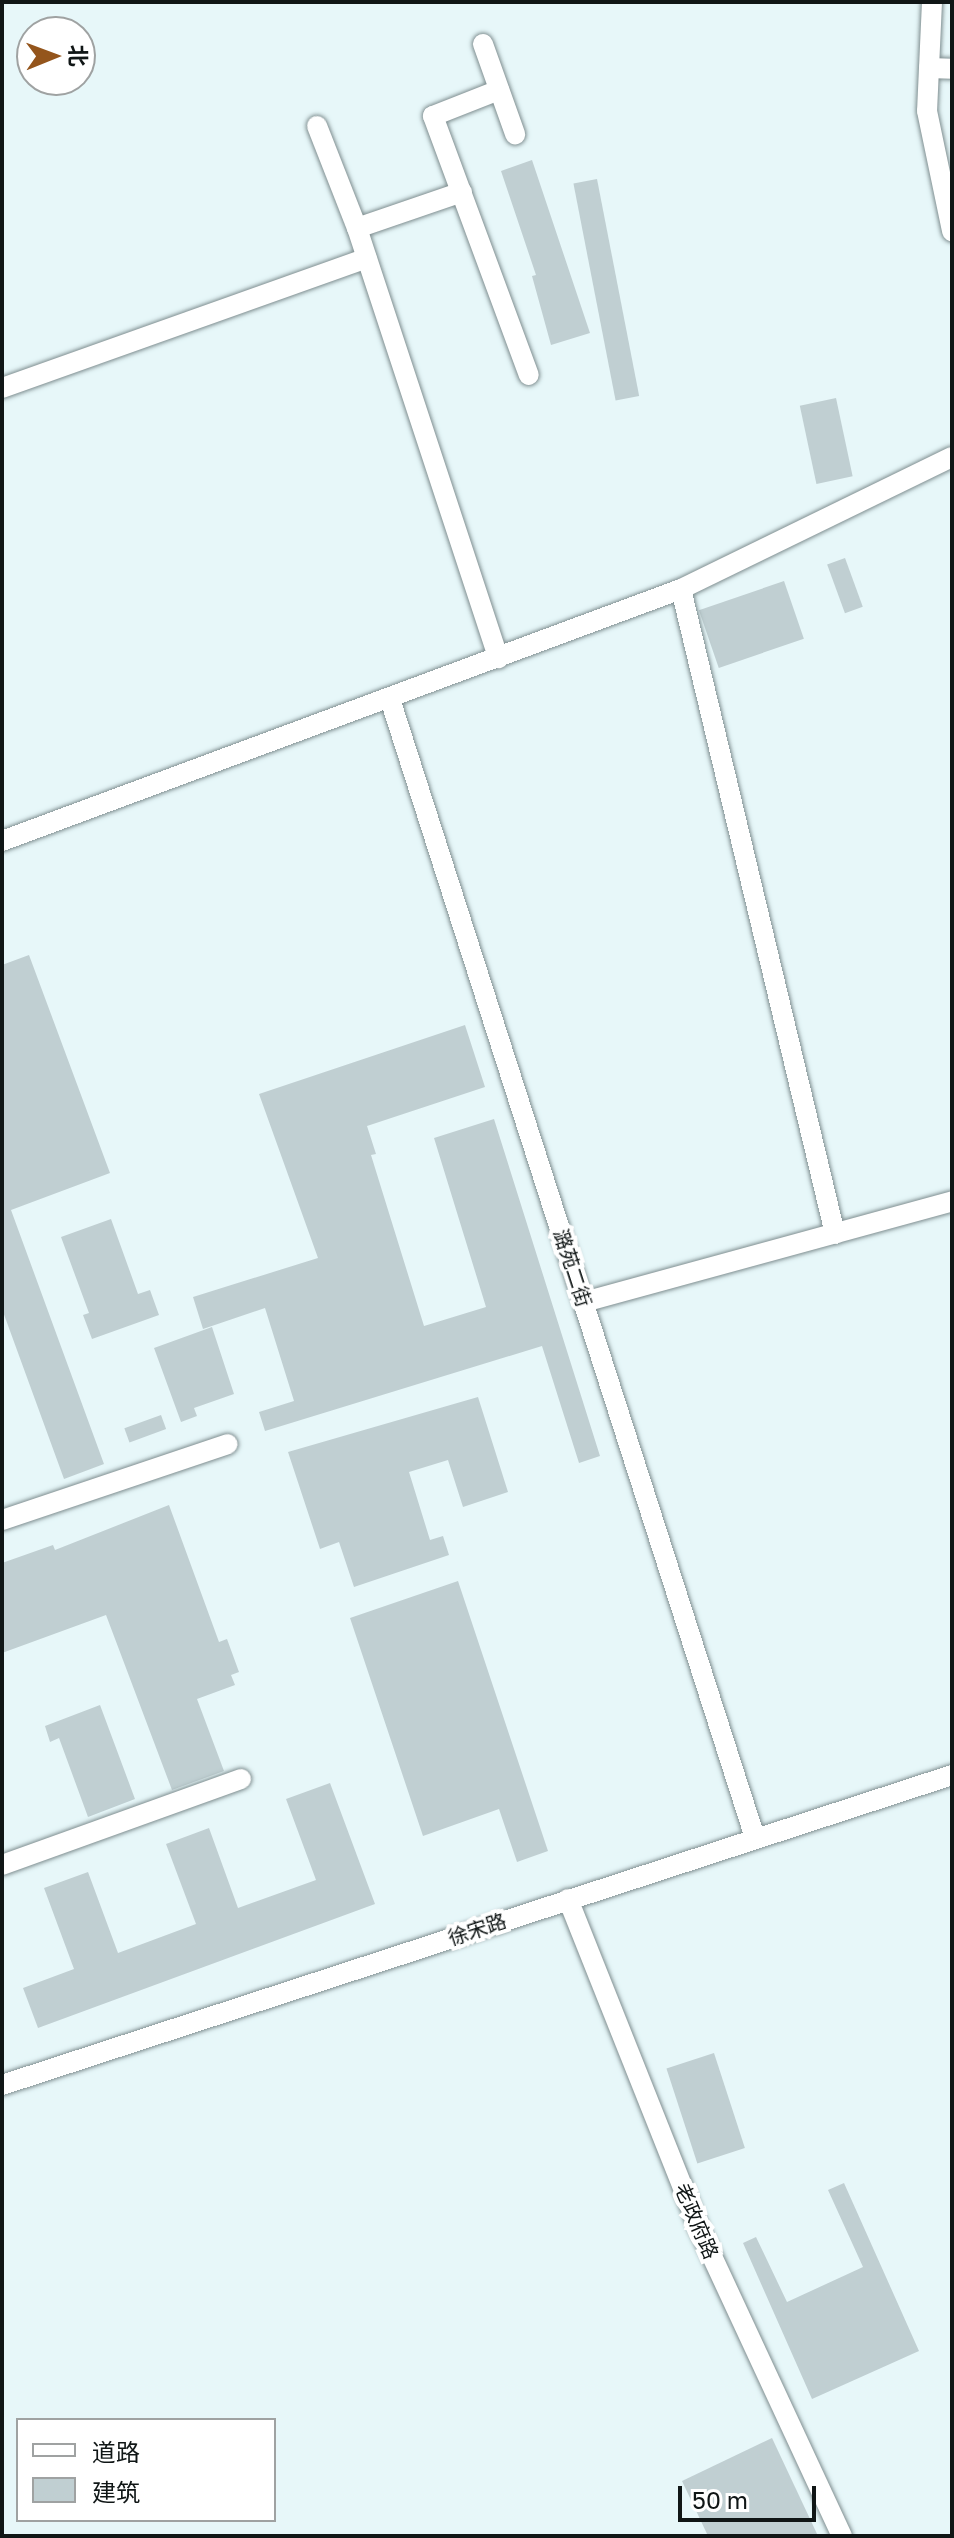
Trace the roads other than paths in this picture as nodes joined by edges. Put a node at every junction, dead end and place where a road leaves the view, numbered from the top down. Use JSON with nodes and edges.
{"nodes":[{"id":1,"x":932,"y":2,"type":"edge"},
{"id":2,"x":483,"y":44,"type":"dead end"},
{"id":3,"x":929,"y":68,"type":"junction"},
{"id":4,"x":952,"y":69,"type":"edge"},
{"id":5,"x":499,"y":90,"type":"junction"},
{"id":6,"x":317,"y":126,"type":"dead end"},
{"id":7,"x":515,"y":134,"type":"dead end"},
{"id":8,"x":462,"y":192,"type":"junction"},
{"id":9,"x":357,"y":228,"type":"junction"},
{"id":10,"x":952,"y":231,"type":"edge"},
{"id":11,"x":367,"y":258,"type":"junction"},
{"id":12,"x":529,"y":375,"type":"dead end"},
{"id":13,"x":2,"y":388,"type":"edge"},
{"id":14,"x":952,"y":457,"type":"edge"},
{"id":15,"x":681,"y":589,"type":"junction"},
{"id":16,"x":498,"y":658,"type":"junction"},
{"id":17,"x":390,"y":699,"type":"junction"},
{"id":18,"x":2,"y":841,"type":"edge"},
{"id":19,"x":952,"y":1201,"type":"edge"},
{"id":20,"x":835,"y":1234,"type":"junction"},
{"id":21,"x":584,"y":1302,"type":"junction"},
{"id":22,"x":228,"y":1444,"type":"dead end"},
{"id":23,"x":2,"y":1520,"type":"edge"},
{"id":24,"x":952,"y":1775,"type":"edge"},
{"id":25,"x":241,"y":1779,"type":"dead end"},
{"id":26,"x":755,"y":1838,"type":"junction"},
{"id":27,"x":2,"y":1865,"type":"edge"},
{"id":28,"x":568,"y":1899,"type":"junction"},
{"id":29,"x":2,"y":2085,"type":"edge"},
{"id":30,"x":842,"y":2536,"type":"edge"}],
"edges":[{"from":1,"to":3,"type":"street"},
{"from":2,"to":5,"type":"street"},
{"from":3,"to":4,"type":"street"},
{"from":3,"to":10,"type":"street"},
{"from":5,"to":7,"type":"street"},
{"from":5,"to":8,"type":"street"},
{"from":6,"to":9,"type":"street"},
{"from":8,"to":9,"type":"street"},
{"from":8,"to":12,"type":"street"},
{"from":9,"to":11,"type":"street"},
{"from":11,"to":13,"type":"street"},
{"from":11,"to":16,"type":"street"},
{"from":14,"to":15,"type":"street"},
{"from":15,"to":16,"type":"street"},
{"from":15,"to":20,"type":"street"},
{"from":16,"to":17,"type":"street"},
{"from":17,"to":18,"type":"street"},
{"from":17,"to":21,"type":"street","name":"潞苑二街"},
{"from":19,"to":20,"type":"street"},
{"from":20,"to":21,"type":"street"},
{"from":21,"to":26,"type":"street","name":"潞苑二街"},
{"from":22,"to":23,"type":"street"},
{"from":24,"to":26,"type":"street","name":"徐宋路"},
{"from":25,"to":27,"type":"street"},
{"from":26,"to":28,"type":"street","name":"徐宋路"},
{"from":28,"to":29,"type":"street","name":"徐宋路"},
{"from":28,"to":30,"type":"street","name":"老政府路"}]}
